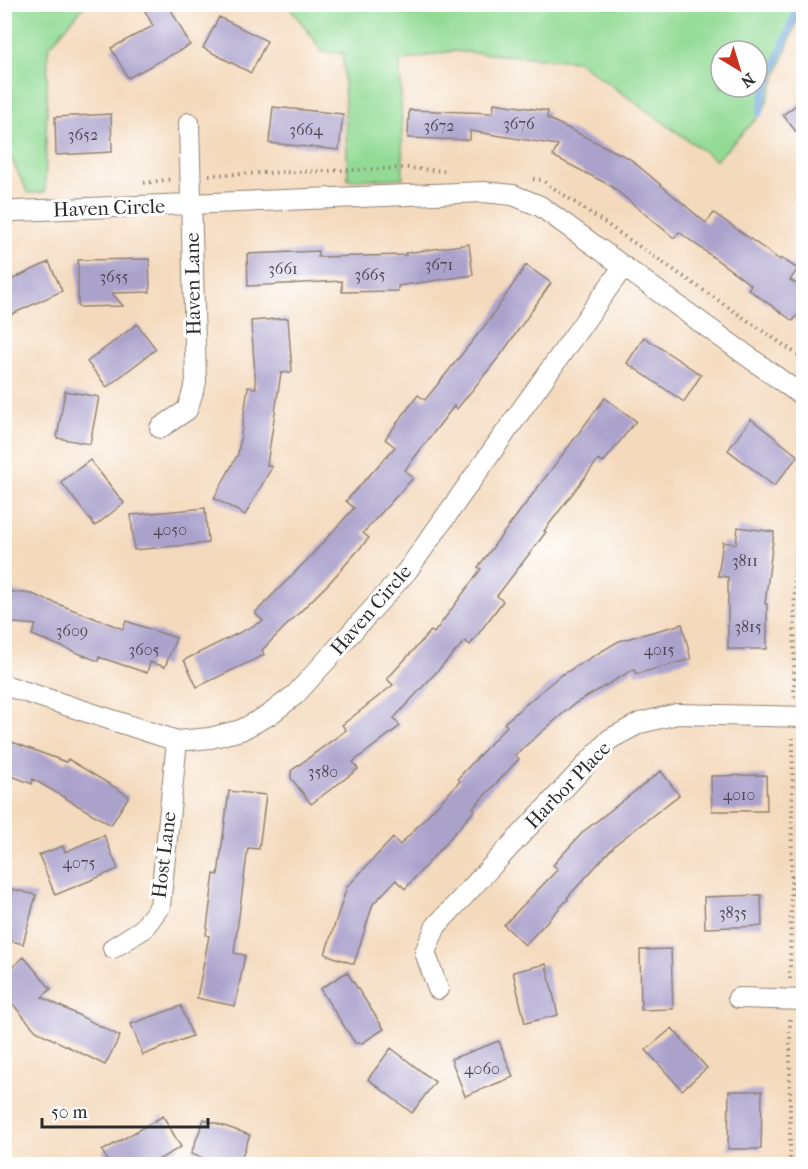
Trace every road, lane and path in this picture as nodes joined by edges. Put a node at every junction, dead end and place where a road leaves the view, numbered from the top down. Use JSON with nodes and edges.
{"nodes":[{"id":1,"x":189,"y":123,"type":"dead end"},
{"id":2,"x":191,"y":205,"type":"junction"},
{"id":3,"x":4,"y":213,"type":"edge"},
{"id":4,"x":623,"y":267,"type":"junction"},
{"id":5,"x":804,"y":397,"type":"edge"},
{"id":6,"x":160,"y":429,"type":"dead end"},
{"id":7,"x":804,"y":528,"type":"edge"},
{"id":8,"x":4,"y":685,"type":"edge"},
{"id":9,"x":799,"y":717,"type":"edge"},
{"id":10,"x":177,"y":741,"type":"junction"},
{"id":11,"x":113,"y":948,"type":"dead end"},
{"id":12,"x":438,"y":989,"type":"dead end"},
{"id":13,"x":738,"y":998,"type":"dead end"},
{"id":14,"x":797,"y":1000,"type":"edge"},
{"id":15,"x":790,"y":1164,"type":"edge"}],
"edges":[{"from":1,"to":2,"type":"street","name":"Haven Lane"},
{"from":2,"to":3,"type":"street","name":"Haven Circle"},
{"from":2,"to":4,"type":"street","name":"Haven Circle"},
{"from":2,"to":6,"type":"street","name":"Haven Lane"},
{"from":4,"to":5,"type":"street","name":"Haven Circle"},
{"from":4,"to":10,"type":"street","name":"Haven Circle"},
{"from":7,"to":9,"type":"path"},
{"from":8,"to":10,"type":"street","name":"Haven Circle"},
{"from":9,"to":12,"type":"street","name":"Harbor Place"},
{"from":9,"to":14,"type":"path"},
{"from":10,"to":11,"type":"street","name":"Host Lane"},
{"from":13,"to":14,"type":"street"},
{"from":14,"to":15,"type":"path"}]}
